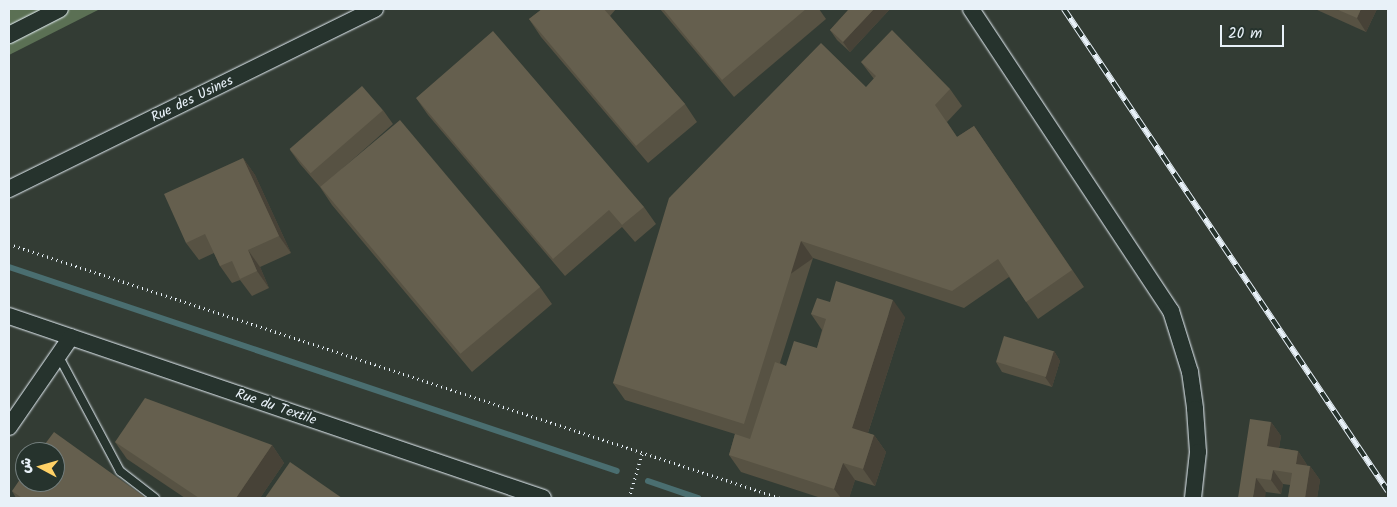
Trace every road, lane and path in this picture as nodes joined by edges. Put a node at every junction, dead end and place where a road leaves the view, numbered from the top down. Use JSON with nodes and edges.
{"nodes":[{"id":1,"x":60,"y":9,"type":"edge"},
{"id":2,"x":375,"y":9,"type":"edge"},
{"id":3,"x":970,"y":9,"type":"edge"},
{"id":4,"x":9,"y":34,"type":"edge"},
{"id":5,"x":9,"y":189,"type":"edge"},
{"id":6,"x":9,"y":244,"type":"edge"},
{"id":7,"x":9,"y":316,"type":"edge"},
{"id":8,"x":71,"y":336,"type":"junction"},
{"id":9,"x":58,"y":356,"type":"junction"},
{"id":10,"x":9,"y":427,"type":"edge"},
{"id":11,"x":642,"y":454,"type":"junction"},
{"id":12,"x":156,"y":498,"type":"edge"},
{"id":13,"x":543,"y":498,"type":"edge"},
{"id":14,"x":629,"y":498,"type":"edge"},
{"id":15,"x":780,"y":498,"type":"edge"},
{"id":16,"x":1193,"y":498,"type":"edge"}],
"edges":[{"from":1,"to":4,"type":"street"},
{"from":2,"to":5,"type":"street","name":"Rue des Usines"},
{"from":3,"to":16,"type":"street"},
{"from":6,"to":11,"type":"path"},
{"from":7,"to":8,"type":"street","name":"Rue du Textile"},
{"from":8,"to":9,"type":"street"},
{"from":8,"to":13,"type":"street","name":"Rue du Textile"},
{"from":9,"to":10,"type":"street"},
{"from":9,"to":12,"type":"lane"},
{"from":11,"to":14,"type":"path"},
{"from":11,"to":15,"type":"path"}]}
